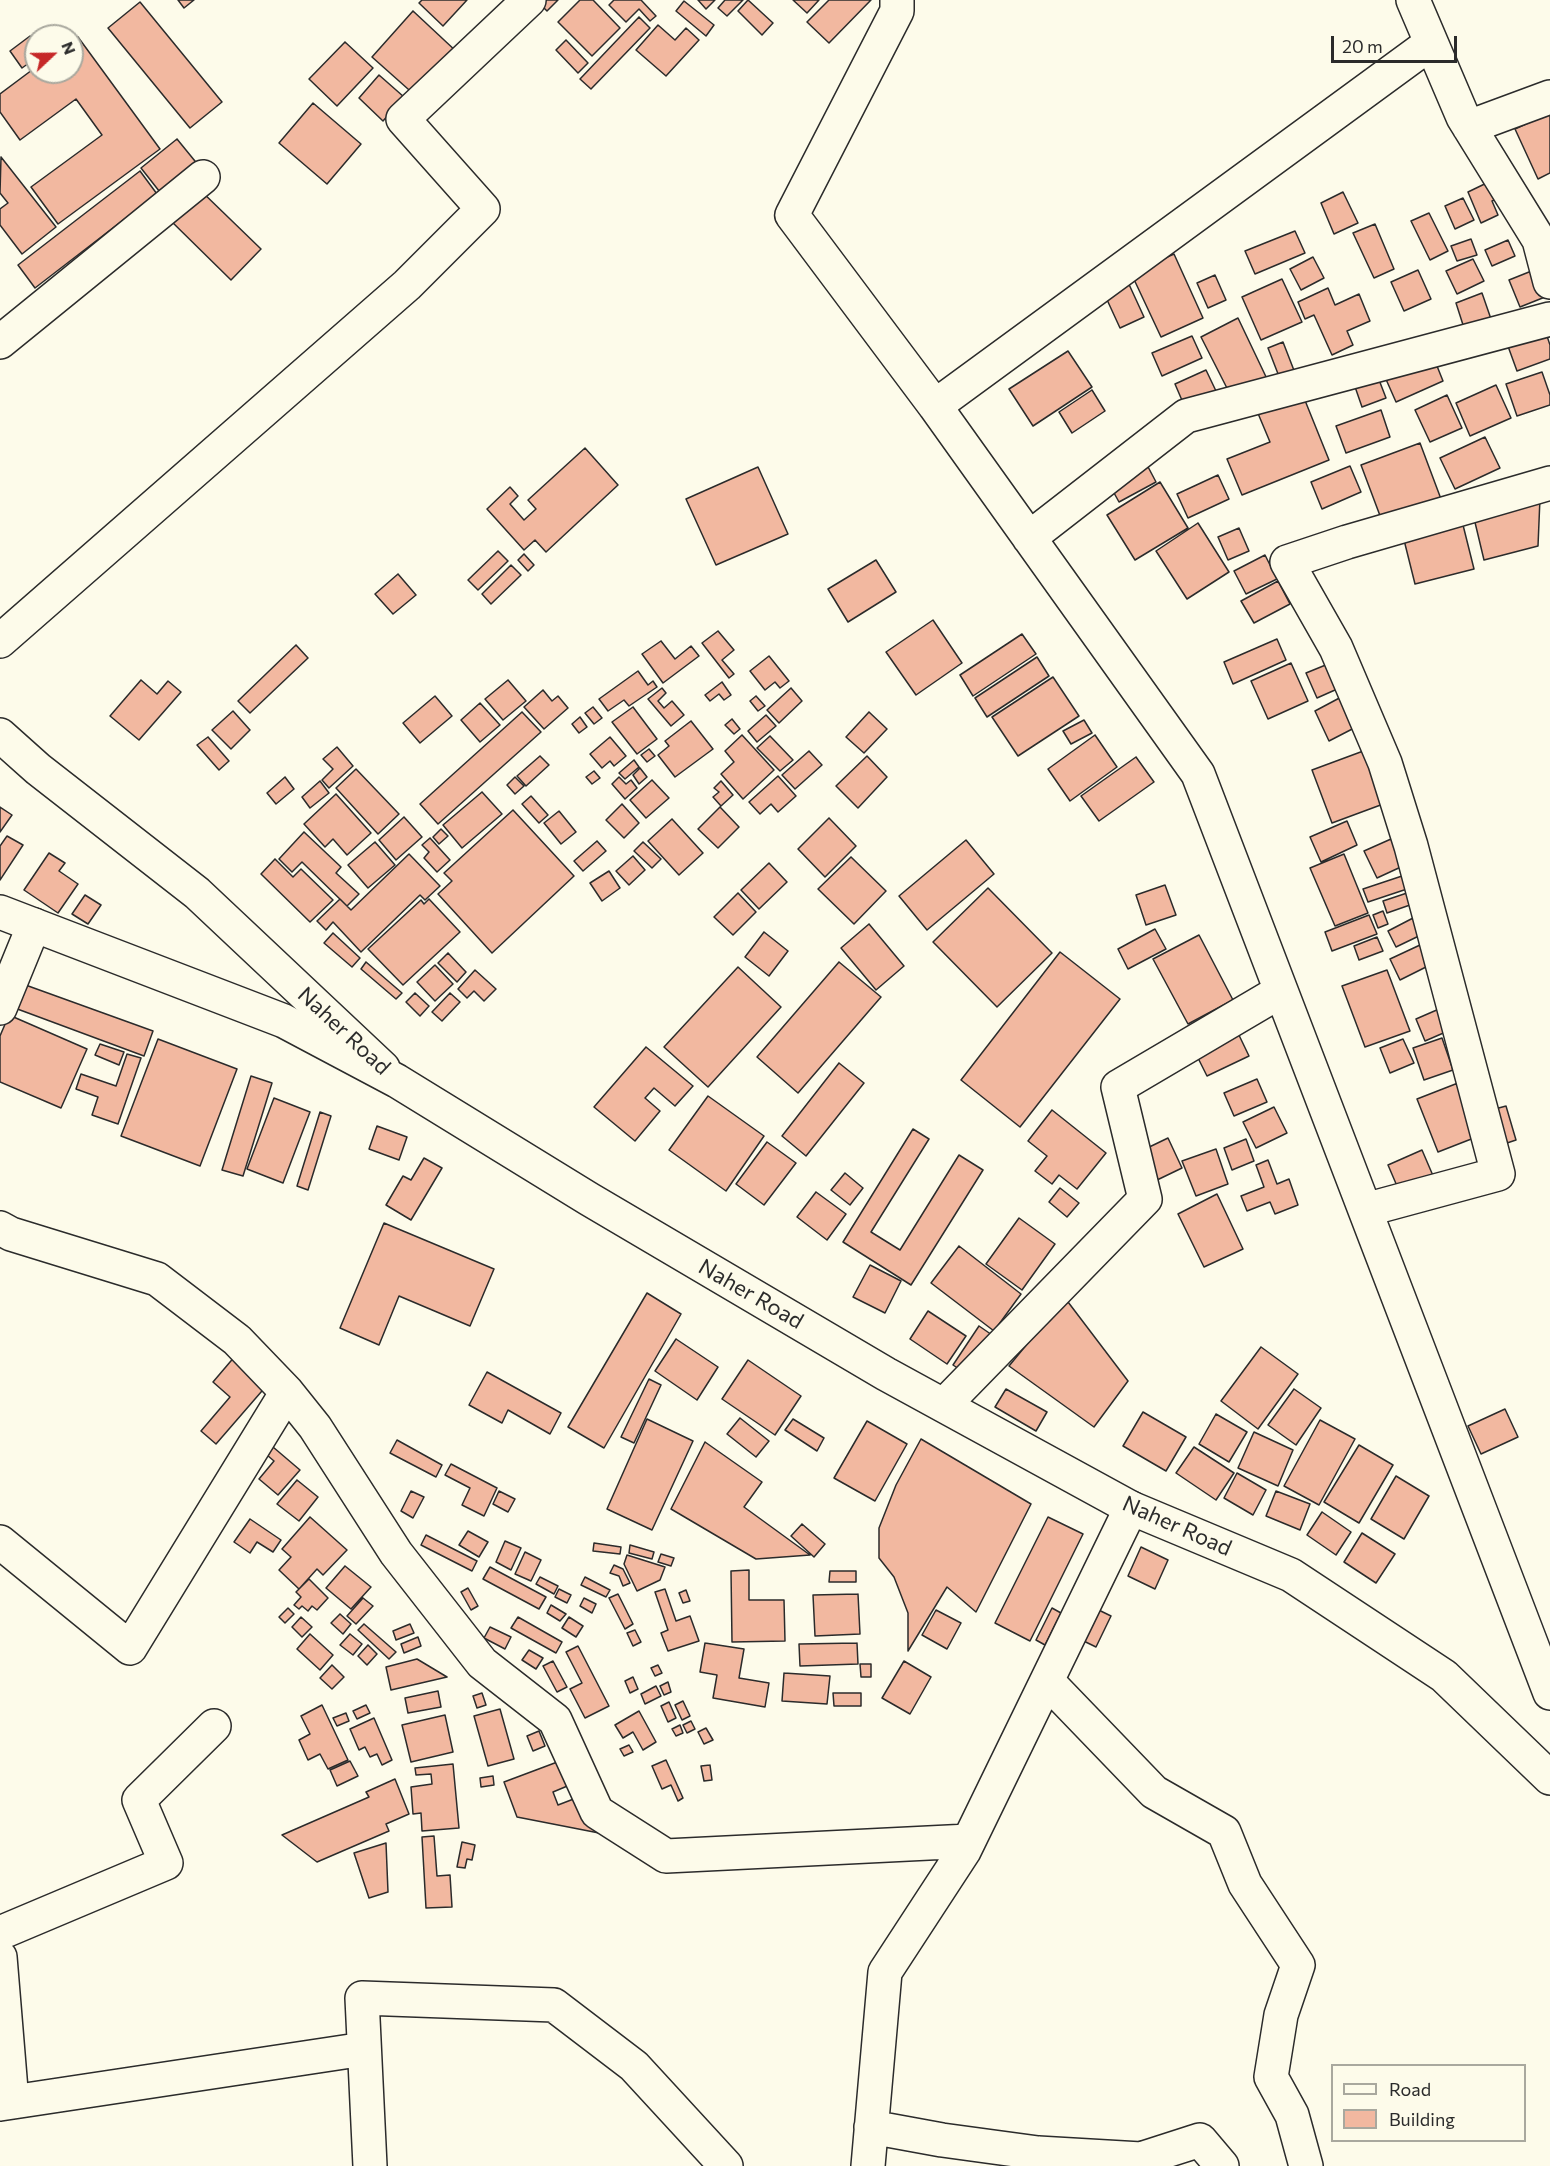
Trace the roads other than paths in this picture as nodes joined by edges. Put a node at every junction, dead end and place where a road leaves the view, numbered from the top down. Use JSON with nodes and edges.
{"nodes":[{"id":1,"x":529,"y":0,"type":"edge"},
{"id":2,"x":897,"y":0,"type":"edge"},
{"id":3,"x":1413,"y":0,"type":"edge"},
{"id":4,"x":1431,"y":43,"type":"junction"},
{"id":5,"x":1550,"y":97,"type":"edge"},
{"id":6,"x":1469,"y":127,"type":"junction"},
{"id":7,"x":203,"y":177,"type":"dead end"},
{"id":8,"x":1550,"y":282,"type":"edge"},
{"id":9,"x":1550,"y":319,"type":"edge"},
{"id":10,"x":0,"y":342,"type":"edge"},
{"id":11,"x":935,"y":406,"type":"junction"},
{"id":12,"x":1550,"y":483,"type":"edge"},
{"id":13,"x":1029,"y":538,"type":"junction"},
{"id":14,"x":0,"y":641,"type":"edge"},
{"id":15,"x":0,"y":735,"type":"edge"},
{"id":16,"x":0,"y":912,"type":"edge"},
{"id":17,"x":34,"y":925,"type":"junction"},
{"id":18,"x":1281,"y":991,"type":"junction"},
{"id":19,"x":0,"y":1008,"type":"edge"},
{"id":20,"x":397,"y":1081,"type":"junction"},
{"id":21,"x":1365,"y":1210,"type":"junction"},
{"id":22,"x":4,"y":1238,"type":"edge"},
{"id":23,"x":287,"y":1392,"type":"junction"},
{"id":24,"x":944,"y":1406,"type":"junction"},
{"id":25,"x":1131,"y":1508,"type":"junction"},
{"id":26,"x":0,"y":1542,"type":"edge"},
{"id":27,"x":1047,"y":1681,"type":"junction"},
{"id":28,"x":1550,"y":1693,"type":"edge"},
{"id":29,"x":214,"y":1726,"type":"dead end"},
{"id":30,"x":1550,"y":1778,"type":"edge"},
{"id":31,"x":969,"y":1841,"type":"junction"},
{"id":32,"x":0,"y":1933,"type":"edge"},
{"id":33,"x":0,"y":1957,"type":"edge"},
{"id":34,"x":364,"y":2049,"type":"junction"},
{"id":35,"x":6,"y":2103,"type":"edge"},
{"id":36,"x":871,"y":2127,"type":"junction"},
{"id":37,"x":370,"y":2166,"type":"edge"},
{"id":38,"x":726,"y":2166,"type":"edge"},
{"id":39,"x":868,"y":2166,"type":"edge"},
{"id":40,"x":1222,"y":2166,"type":"edge"},
{"id":41,"x":1306,"y":2166,"type":"edge"}],
"edges":[{"from":1,"to":14,"type":"street"},
{"from":2,"to":11,"type":"street"},
{"from":3,"to":4,"type":"street"},
{"from":4,"to":6,"type":"street"},
{"from":4,"to":11,"type":"street"},
{"from":5,"to":6,"type":"street"},
{"from":6,"to":8,"type":"street"},
{"from":7,"to":10,"type":"street"},
{"from":9,"to":13,"type":"street"},
{"from":11,"to":13,"type":"street"},
{"from":12,"to":21,"type":"street"},
{"from":13,"to":18,"type":"street"},
{"from":15,"to":20,"type":"street","name":"Naher Road"},
{"from":16,"to":17,"type":"street"},
{"from":17,"to":19,"type":"street"},
{"from":17,"to":20,"type":"street"},
{"from":18,"to":21,"type":"street"},
{"from":18,"to":24,"type":"street"},
{"from":20,"to":24,"type":"street","name":"Naher Road"},
{"from":21,"to":28,"type":"street"},
{"from":22,"to":23,"type":"street"},
{"from":23,"to":26,"type":"street"},
{"from":23,"to":31,"type":"street"},
{"from":24,"to":25,"type":"street","name":"Naher Road"},
{"from":25,"to":27,"type":"street"},
{"from":25,"to":30,"type":"street","name":"Naher Road"},
{"from":27,"to":31,"type":"street"},
{"from":27,"to":41,"type":"street"},
{"from":29,"to":32,"type":"street"},
{"from":31,"to":36,"type":"street"},
{"from":33,"to":35,"type":"street"},
{"from":34,"to":35,"type":"street"},
{"from":34,"to":37,"type":"street"},
{"from":34,"to":38,"type":"street"},
{"from":36,"to":39,"type":"street"},
{"from":36,"to":40,"type":"street"}]}
